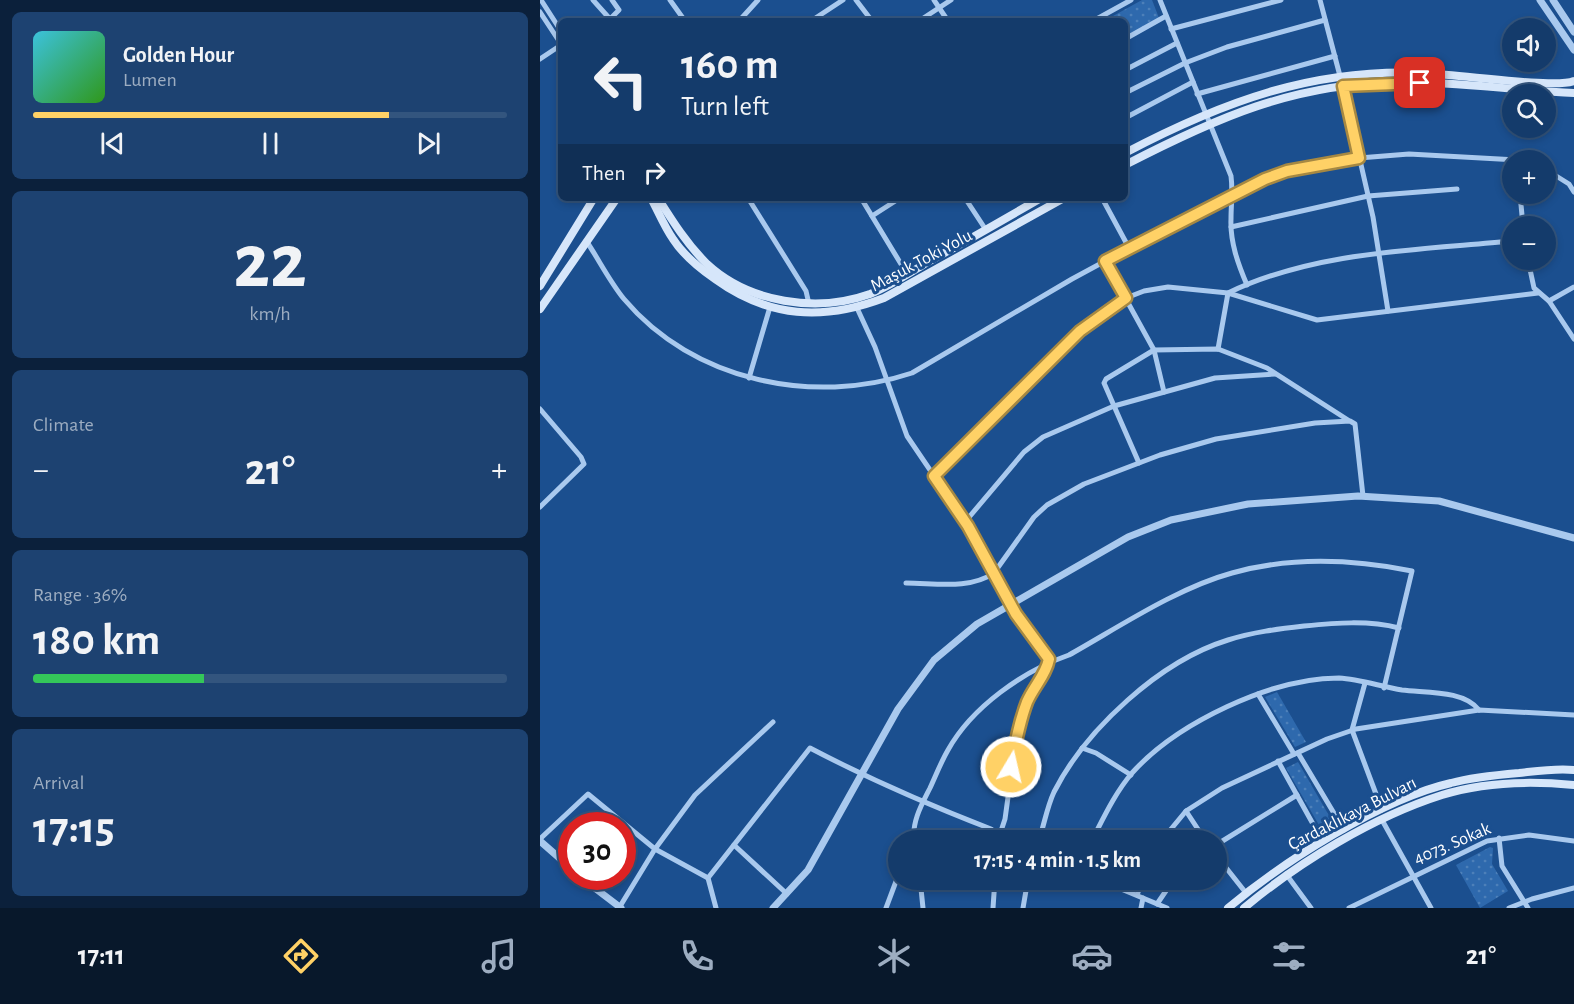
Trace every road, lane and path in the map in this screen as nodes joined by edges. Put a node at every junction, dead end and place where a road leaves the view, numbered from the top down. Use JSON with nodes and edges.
{"nodes":[{"id":1,"x":541,"y":0,"type":"edge"},
{"id":2,"x":593,"y":0,"type":"edge"},
{"id":3,"x":612,"y":0,"type":"edge"},
{"id":4,"x":670,"y":0,"type":"edge"},
{"id":5,"x":758,"y":0,"type":"edge"},
{"id":6,"x":843,"y":0,"type":"edge"},
{"id":7,"x":856,"y":0,"type":"edge"},
{"id":8,"x":934,"y":0,"type":"edge"},
{"id":9,"x":951,"y":0,"type":"edge"},
{"id":10,"x":1131,"y":0,"type":"edge"},
{"id":11,"x":1160,"y":0,"type":"edge"},
{"id":12,"x":1281,"y":0,"type":"edge"},
{"id":13,"x":1320,"y":0,"type":"edge"},
{"id":14,"x":1540,"y":0,"type":"edge"},
{"id":15,"x":1553,"y":0,"type":"edge"},
{"id":16,"x":939,"y":8,"type":"junction"},
{"id":17,"x":540,"y":12,"type":"edge"},
{"id":18,"x":744,"y":15,"type":"junction"},
{"id":19,"x":1166,"y":16,"type":"junction"},
{"id":20,"x":608,"y":18,"type":"edge"},
{"id":21,"x":612,"y":18,"type":"edge"},
{"id":22,"x":683,"y":18,"type":"edge"},
{"id":23,"x":742,"y":18,"type":"edge"},
{"id":24,"x":748,"y":18,"type":"edge"},
{"id":25,"x":816,"y":18,"type":"edge"},
{"id":26,"x":870,"y":18,"type":"edge"},
{"id":27,"x":924,"y":18,"type":"edge"},
{"id":28,"x":946,"y":18,"type":"edge"},
{"id":29,"x":1098,"y":18,"type":"edge"},
{"id":30,"x":1325,"y":20,"type":"junction"},
{"id":31,"x":558,"y":26,"type":"edge"},
{"id":32,"x":1171,"y":29,"type":"junction"},
{"id":33,"x":1574,"y":32,"type":"edge"},
{"id":34,"x":1128,"y":37,"type":"edge"},
{"id":35,"x":558,"y":40,"type":"edge"},
{"id":36,"x":1177,"y":43,"type":"junction"},
{"id":37,"x":558,"y":47,"type":"edge"},
{"id":38,"x":1574,"y":50,"type":"edge"},
{"id":39,"x":1335,"y":57,"type":"junction"},
{"id":40,"x":540,"y":59,"type":"edge"},
{"id":41,"x":1185,"y":63,"type":"junction"},
{"id":42,"x":1128,"y":68,"type":"edge"},
{"id":43,"x":1340,"y":76,"type":"junction"},
{"id":44,"x":1574,"y":81,"type":"edge"},
{"id":45,"x":1193,"y":82,"type":"junction"},
{"id":46,"x":1343,"y":86,"type":"junction"},
{"id":47,"x":1128,"y":92,"type":"edge"},
{"id":48,"x":1574,"y":93,"type":"edge"},
{"id":49,"x":1197,"y":94,"type":"junction"},
{"id":50,"x":1205,"y":114,"type":"junction"},
{"id":51,"x":1128,"y":116,"type":"edge"},
{"id":52,"x":1208,"y":123,"type":"junction"},
{"id":53,"x":1128,"y":152,"type":"edge"},
{"id":54,"x":1359,"y":158,"type":"junction"},
{"id":55,"x":1502,"y":159,"type":"edge"},
{"id":56,"x":1128,"y":163,"type":"edge"},
{"id":57,"x":1556,"y":176,"type":"edge"},
{"id":58,"x":1456,"y":189,"type":"dead end"},
{"id":59,"x":1574,"y":192,"type":"edge"},
{"id":60,"x":1233,"y":193,"type":"junction"},
{"id":61,"x":1368,"y":196,"type":"junction"},
{"id":62,"x":592,"y":201,"type":"edge"},
{"id":63,"x":615,"y":201,"type":"edge"},
{"id":64,"x":653,"y":201,"type":"edge"},
{"id":65,"x":660,"y":201,"type":"edge"},
{"id":66,"x":750,"y":201,"type":"edge"},
{"id":67,"x":863,"y":201,"type":"edge"},
{"id":68,"x":895,"y":201,"type":"edge"},
{"id":69,"x":967,"y":201,"type":"edge"},
{"id":70,"x":1057,"y":201,"type":"edge"},
{"id":71,"x":1104,"y":201,"type":"edge"},
{"id":72,"x":1026,"y":202,"type":"edge"},
{"id":73,"x":872,"y":216,"type":"junction"},
{"id":74,"x":1231,"y":227,"type":"junction"},
{"id":75,"x":986,"y":230,"type":"junction"},
{"id":76,"x":586,"y":242,"type":"junction"},
{"id":77,"x":1502,"y":242,"type":"edge"},
{"id":78,"x":1129,"y":248,"type":"junction"},
{"id":79,"x":1377,"y":254,"type":"junction"},
{"id":80,"x":1105,"y":261,"type":"junction"},
{"id":81,"x":1531,"y":270,"type":"edge"},
{"id":82,"x":907,"y":274,"type":"junction"},
{"id":83,"x":1247,"y":285,"type":"junction"},
{"id":84,"x":540,"y":286,"type":"edge"},
{"id":85,"x":1574,"y":287,"type":"edge"},
{"id":86,"x":1228,"y":293,"type":"junction"},
{"id":87,"x":1538,"y":293,"type":"junction"},
{"id":88,"x":1126,"y":298,"type":"junction"},
{"id":89,"x":1549,"y":301,"type":"junction"},
{"id":90,"x":809,"y":304,"type":"junction"},
{"id":91,"x":770,"y":308,"type":"junction"},
{"id":92,"x":857,"y":308,"type":"junction"},
{"id":93,"x":540,"y":309,"type":"edge"},
{"id":94,"x":1388,"y":311,"type":"junction"},
{"id":95,"x":1574,"y":339,"type":"edge"},
{"id":96,"x":1154,"y":350,"type":"junction"},
{"id":97,"x":1218,"y":350,"type":"junction"},
{"id":98,"x":1276,"y":374,"type":"junction"},
{"id":99,"x":749,"y":378,"type":"junction"},
{"id":100,"x":887,"y":381,"type":"junction"},
{"id":101,"x":1164,"y":392,"type":"junction"},
{"id":102,"x":1114,"y":406,"type":"junction"},
{"id":103,"x":540,"y":409,"type":"edge"},
{"id":104,"x":1350,"y":421,"type":"junction"},
{"id":105,"x":1139,"y":463,"type":"junction"},
{"id":106,"x":934,"y":476,"type":"junction"},
{"id":107,"x":1363,"y":496,"type":"junction"},
{"id":108,"x":540,"y":507,"type":"edge"},
{"id":109,"x":965,"y":522,"type":"junction"},
{"id":110,"x":1574,"y":538,"type":"edge"},
{"id":111,"x":994,"y":573,"type":"junction"},
{"id":112,"x":906,"y":583,"type":"dead end"},
{"id":113,"x":1011,"y":604,"type":"junction"},
{"id":114,"x":1399,"y":628,"type":"junction"},
{"id":115,"x":1049,"y":662,"type":"junction"},
{"id":116,"x":1365,"y":683,"type":"junction"},
{"id":117,"x":1384,"y":687,"type":"junction"},
{"id":118,"x":1258,"y":694,"type":"junction"},
{"id":119,"x":1479,"y":710,"type":"junction"},
{"id":120,"x":1574,"y":715,"type":"edge"},
{"id":121,"x":773,"y":722,"type":"dead end"},
{"id":122,"x":1352,"y":730,"type":"junction"},
{"id":123,"x":1082,"y":748,"type":"junction"},
{"id":124,"x":1296,"y":754,"type":"junction"},
{"id":125,"x":1278,"y":761,"type":"junction"},
{"id":126,"x":1574,"y":770,"type":"edge"},
{"id":127,"x":1131,"y":774,"type":"junction"},
{"id":128,"x":862,"y":775,"type":"junction"},
{"id":129,"x":1574,"y":785,"type":"edge"},
{"id":130,"x":1297,"y":795,"type":"junction"},
{"id":131,"x":922,"y":803,"type":"junction"},
{"id":132,"x":1382,"y":810,"type":"junction"},
{"id":133,"x":1186,"y":811,"type":"junction"},
{"id":134,"x":1382,"y":820,"type":"junction"},
{"id":135,"x":913,"y":830,"type":"edge"},
{"id":136,"x":992,"y":830,"type":"edge"},
{"id":137,"x":1001,"y":830,"type":"edge"},
{"id":138,"x":1042,"y":830,"type":"edge"},
{"id":139,"x":1097,"y":830,"type":"edge"},
{"id":140,"x":1170,"y":830,"type":"edge"},
{"id":141,"x":1198,"y":830,"type":"edge"},
{"id":142,"x":1344,"y":830,"type":"junction"},
{"id":143,"x":1227,"y":838,"type":"edge"},
{"id":144,"x":1499,"y":838,"type":"junction"},
{"id":145,"x":540,"y":840,"type":"edge"},
{"id":146,"x":1574,"y":841,"type":"edge"},
{"id":147,"x":1323,"y":842,"type":"junction"},
{"id":148,"x":734,"y":845,"type":"junction"},
{"id":149,"x":655,"y":849,"type":"junction"},
{"id":150,"x":558,"y":856,"type":"edge"},
{"id":151,"x":1227,"y":869,"type":"edge"},
{"id":152,"x":1286,"y":874,"type":"junction"},
{"id":153,"x":1412,"y":876,"type":"junction"},
{"id":154,"x":708,"y":878,"type":"junction"},
{"id":155,"x":1574,"y":888,"type":"edge"},
{"id":156,"x":597,"y":890,"type":"edge"},
{"id":157,"x":893,"y":890,"type":"edge"},
{"id":158,"x":921,"y":890,"type":"edge"},
{"id":159,"x":994,"y":890,"type":"edge"},
{"id":160,"x":1026,"y":890,"type":"edge"},
{"id":161,"x":1123,"y":890,"type":"edge"},
{"id":162,"x":1141,"y":890,"type":"edge"},
{"id":163,"x":1166,"y":890,"type":"edge"},
{"id":164,"x":1246,"y":893,"type":"junction"},
{"id":165,"x":787,"y":894,"type":"junction"},
{"id":166,"x":1140,"y":897,"type":"junction"},
{"id":167,"x":1525,"y":902,"type":"junction"},
{"id":168,"x":1156,"y":904,"type":"junction"},
{"id":169,"x":620,"y":908,"type":"edge"},
{"id":170,"x":716,"y":908,"type":"edge"},
{"id":171,"x":773,"y":908,"type":"edge"},
{"id":172,"x":886,"y":908,"type":"edge"},
{"id":173,"x":923,"y":908,"type":"edge"},
{"id":174,"x":993,"y":908,"type":"edge"},
{"id":175,"x":1023,"y":908,"type":"edge"},
{"id":176,"x":1141,"y":908,"type":"edge"},
{"id":177,"x":1167,"y":908,"type":"edge"},
{"id":178,"x":1228,"y":908,"type":"edge"},
{"id":179,"x":1244,"y":908,"type":"edge"},
{"id":180,"x":1311,"y":908,"type":"edge"},
{"id":181,"x":1349,"y":908,"type":"edge"},
{"id":182,"x":1431,"y":908,"type":"edge"},
{"id":183,"x":1509,"y":908,"type":"edge"},
{"id":184,"x":1528,"y":908,"type":"edge"}],
"edges":[{"from":1,"to":31,"type":"street"},
{"from":2,"to":20,"type":"street"},
{"from":3,"to":21,"type":"street"},
{"from":4,"to":22,"type":"street"},
{"from":5,"to":18,"type":"street"},
{"from":6,"to":25,"type":"street"},
{"from":7,"to":26,"type":"street"},
{"from":8,"to":16,"type":"street"},
{"from":9,"to":16,"type":"street"},
{"from":10,"to":29,"type":"street"},
{"from":11,"to":19,"type":"street"},
{"from":12,"to":32,"type":"street"},
{"from":13,"to":30,"type":"street"},
{"from":14,"to":38,"type":"street"},
{"from":15,"to":33,"type":"street"},
{"from":16,"to":27,"type":"street"},
{"from":16,"to":28,"type":"street"},
{"from":17,"to":35,"type":"street"},
{"from":18,"to":23,"type":"street"},
{"from":18,"to":24,"type":"street"},
{"from":19,"to":32,"type":"street"},
{"from":19,"to":34,"type":"street"},
{"from":30,"to":39,"type":"street"},
{"from":30,"to":41,"type":"street"},
{"from":32,"to":36,"type":"street"},
{"from":36,"to":41,"type":"street"},
{"from":36,"to":42,"type":"street"},
{"from":37,"to":40,"type":"street"},
{"from":39,"to":43,"type":"street"},
{"from":39,"to":49,"type":"street"},
{"from":41,"to":45,"type":"street"},
{"from":41,"to":47,"type":"street"},
{"from":43,"to":44,"type":"main road"},
{"from":43,"to":50,"type":"main road"},
{"from":45,"to":49,"type":"street"},
{"from":45,"to":51,"type":"street"},
{"from":46,"to":48,"type":"main road"},
{"from":46,"to":52,"type":"main road"},
{"from":46,"to":54,"type":"street"},
{"from":49,"to":50,"type":"street"},
{"from":50,"to":52,"type":"street"},
{"from":50,"to":53,"type":"main road"},
{"from":52,"to":56,"type":"main road"},
{"from":52,"to":60,"type":"street"},
{"from":54,"to":55,"type":"street"},
{"from":54,"to":60,"type":"street"},
{"from":54,"to":61,"type":"street"},
{"from":57,"to":59,"type":"street"},
{"from":58,"to":61,"type":"street"},
{"from":60,"to":74,"type":"street"},
{"from":60,"to":78,"type":"street"},
{"from":61,"to":74,"type":"street"},
{"from":61,"to":79,"type":"street"},
{"from":62,"to":84,"type":"main road"},
{"from":63,"to":76,"type":"main road"},
{"from":64,"to":91,"type":"main road","name":"Maşuk Toki Yolu"},
{"from":65,"to":90,"type":"main road"},
{"from":66,"to":90,"type":"street"},
{"from":67,"to":73,"type":"street"},
{"from":68,"to":73,"type":"street"},
{"from":69,"to":75,"type":"street"},
{"from":70,"to":92,"type":"main road","name":"Maşuk Toki Yolu"},
{"from":71,"to":78,"type":"street"},
{"from":72,"to":75,"type":"main road"},
{"from":73,"to":82,"type":"street"},
{"from":74,"to":83,"type":"street"},
{"from":75,"to":82,"type":"main road"},
{"from":76,"to":93,"type":"main road"},
{"from":76,"to":99,"type":"street"},
{"from":77,"to":79,"type":"street"},
{"from":78,"to":80,"type":"street"},
{"from":79,"to":83,"type":"street"},
{"from":79,"to":94,"type":"street"},
{"from":80,"to":88,"type":"street"},
{"from":80,"to":100,"type":"street"},
{"from":81,"to":87,"type":"street"},
{"from":82,"to":90,"type":"main road"},
{"from":83,"to":86,"type":"street"},
{"from":85,"to":89,"type":"street"},
{"from":86,"to":88,"type":"street"},
{"from":86,"to":94,"type":"street"},
{"from":86,"to":97,"type":"street"},
{"from":87,"to":89,"type":"street"},
{"from":87,"to":94,"type":"street"},
{"from":88,"to":96,"type":"street"},
{"from":88,"to":106,"type":"street"},
{"from":89,"to":95,"type":"street"},
{"from":91,"to":92,"type":"main road","name":"Maşuk Toki Yolu"},
{"from":91,"to":99,"type":"street"},
{"from":92,"to":100,"type":"street"},
{"from":96,"to":97,"type":"street"},
{"from":96,"to":101,"type":"street"},
{"from":96,"to":102,"type":"street"},
{"from":97,"to":98,"type":"street"},
{"from":98,"to":101,"type":"street"},
{"from":98,"to":104,"type":"street"},
{"from":99,"to":100,"type":"street"},
{"from":100,"to":106,"type":"street"},
{"from":101,"to":102,"type":"street"},
{"from":102,"to":105,"type":"street"},
{"from":102,"to":109,"type":"street"},
{"from":103,"to":108,"type":"street"},
{"from":104,"to":105,"type":"street"},
{"from":104,"to":107,"type":"street"},
{"from":105,"to":111,"type":"street"},
{"from":106,"to":109,"type":"street"},
{"from":107,"to":110,"type":"street"},
{"from":107,"to":113,"type":"street"},
{"from":109,"to":111,"type":"street"},
{"from":111,"to":112,"type":"street"},
{"from":111,"to":113,"type":"street"},
{"from":113,"to":115,"type":"street"},
{"from":113,"to":128,"type":"street"},
{"from":114,"to":115,"type":"street"},
{"from":114,"to":117,"type":"street"},
{"from":114,"to":123,"type":"street"},
{"from":115,"to":131,"type":"street"},
{"from":115,"to":137,"type":"street"},
{"from":116,"to":117,"type":"street"},
{"from":116,"to":118,"type":"street"},
{"from":116,"to":122,"type":"street"},
{"from":117,"to":119,"type":"street"},
{"from":118,"to":124,"type":"street"},
{"from":118,"to":127,"type":"street"},
{"from":119,"to":120,"type":"street"},
{"from":119,"to":122,"type":"street"},
{"from":121,"to":149,"type":"street"},
{"from":122,"to":124,"type":"street"},
{"from":122,"to":132,"type":"street"},
{"from":123,"to":127,"type":"street"},
{"from":123,"to":138,"type":"street"},
{"from":124,"to":125,"type":"street"},
{"from":124,"to":142,"type":"street"},
{"from":125,"to":130,"type":"street"},
{"from":125,"to":133,"type":"street"},
{"from":126,"to":132,"type":"main road","name":"Çardaklıkaya Bulvarı"},
{"from":127,"to":139,"type":"street"},
{"from":128,"to":131,"type":"street"},
{"from":128,"to":148,"type":"street"},
{"from":128,"to":165,"type":"street"},
{"from":129,"to":134,"type":"main road","name":"Çardaklıkaya Bulvarı"},
{"from":130,"to":143,"type":"street"},
{"from":130,"to":147,"type":"street"},
{"from":131,"to":135,"type":"street"},
{"from":131,"to":136,"type":"street"},
{"from":132,"to":142,"type":"main road","name":"Çardaklıkaya Bulvarı"},
{"from":133,"to":140,"type":"street"},
{"from":133,"to":141,"type":"street"},
{"from":134,"to":152,"type":"main road","name":"Çardaklıkaya Bulvarı"},
{"from":134,"to":153,"type":"street"},
{"from":142,"to":147,"type":"main road","name":"Çardaklıkaya Bulvarı"},
{"from":144,"to":146,"type":"street","name":"4073. Sokak"},
{"from":144,"to":153,"type":"street","name":"4073. Sokak"},
{"from":144,"to":167,"type":"street"},
{"from":145,"to":149,"type":"street"},
{"from":145,"to":150,"type":"street"},
{"from":147,"to":164,"type":"main road","name":"Çardaklıkaya Bulvarı"},
{"from":148,"to":154,"type":"street"},
{"from":148,"to":165,"type":"street"},
{"from":149,"to":154,"type":"street"},
{"from":149,"to":169,"type":"street"},
{"from":151,"to":164,"type":"street"},
{"from":152,"to":179,"type":"main road","name":"Çardaklıkaya Bulvarı"},
{"from":152,"to":180,"type":"street"},
{"from":153,"to":181,"type":"street","name":"4073. Sokak"},
{"from":153,"to":182,"type":"street"},
{"from":154,"to":170,"type":"street"},
{"from":155,"to":167,"type":"street"},
{"from":156,"to":169,"type":"street"},
{"from":157,"to":172,"type":"street"},
{"from":158,"to":173,"type":"street"},
{"from":159,"to":174,"type":"street"},
{"from":160,"to":175,"type":"street"},
{"from":161,"to":166,"type":"street"},
{"from":162,"to":166,"type":"street"},
{"from":163,"to":168,"type":"street"},
{"from":164,"to":178,"type":"main road","name":"Çardaklıkaya Bulvarı"},
{"from":165,"to":171,"type":"street"},
{"from":166,"to":168,"type":"street"},
{"from":166,"to":176,"type":"street"},
{"from":167,"to":183,"type":"street"},
{"from":167,"to":184,"type":"street"},
{"from":168,"to":177,"type":"street"}]}
